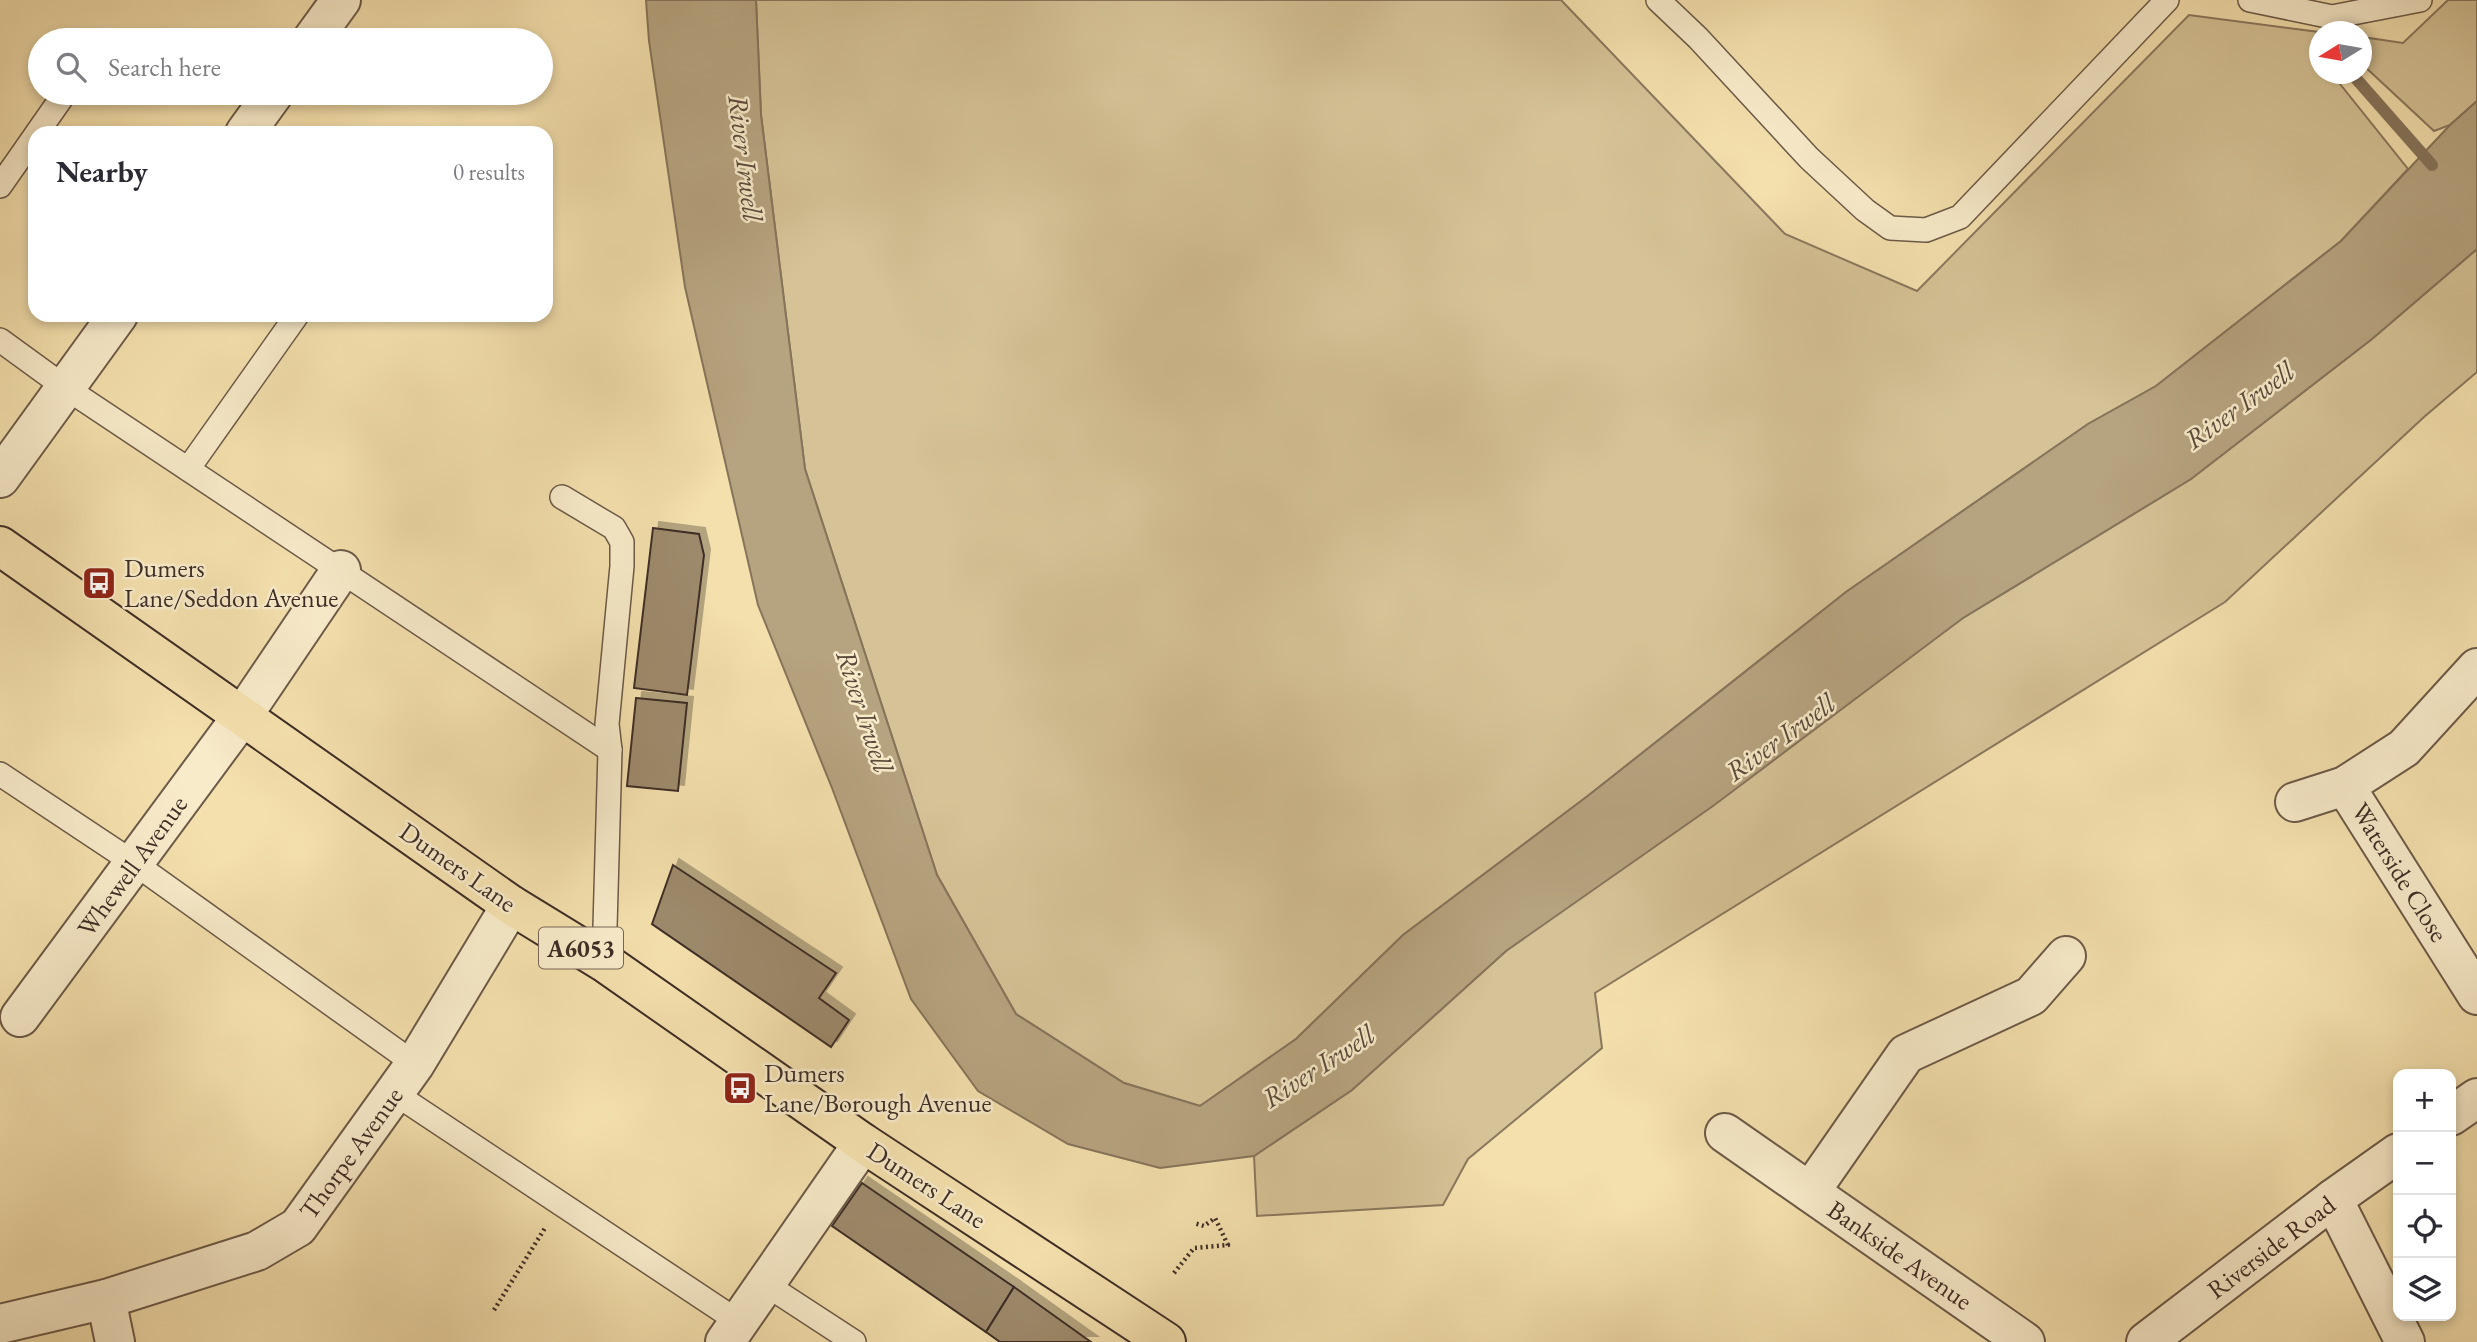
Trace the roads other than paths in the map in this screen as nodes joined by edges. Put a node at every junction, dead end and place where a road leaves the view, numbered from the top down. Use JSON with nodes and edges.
{"nodes":[{"id":1,"x":341,"y":0,"type":"edge"},
{"id":2,"x":1658,"y":0,"type":"edge"},
{"id":3,"x":2167,"y":0,"type":"edge"},
{"id":4,"x":2250,"y":0,"type":"edge"},
{"id":5,"x":2420,"y":0,"type":"edge"},
{"id":6,"x":321,"y":28,"type":"edge"},
{"id":7,"x":57,"y":105,"type":"edge"},
{"id":8,"x":265,"y":105,"type":"edge"},
{"id":9,"x":42,"y":126,"type":"edge"},
{"id":10,"x":250,"y":126,"type":"edge"},
{"id":11,"x":28,"y":146,"type":"edge"},
{"id":12,"x":0,"y":186,"type":"edge"},
{"id":13,"x":113,"y":322,"type":"edge"},
{"id":14,"x":292,"y":322,"type":"edge"},
{"id":15,"x":0,"y":340,"type":"edge"},
{"id":16,"x":66,"y":388,"type":"junction"},
{"id":17,"x":188,"y":470,"type":"junction"},
{"id":18,"x":0,"y":478,"type":"edge"},
{"id":19,"x":562,"y":497,"type":"dead end"},
{"id":20,"x":0,"y":547,"type":"edge"},
{"id":21,"x":341,"y":570,"type":"junction"},
{"id":22,"x":2477,"y":668,"type":"edge"},
{"id":23,"x":243,"y":715,"type":"junction"},
{"id":24,"x":610,"y":750,"type":"junction"},
{"id":25,"x":0,"y":774,"type":"edge"},
{"id":26,"x":2345,"y":786,"type":"junction"},
{"id":27,"x":2295,"y":802,"type":"dead end"},
{"id":28,"x":134,"y":863,"type":"junction"},
{"id":29,"x":511,"y":905,"type":"junction"},
{"id":30,"x":2066,"y":956,"type":"dead end"},
{"id":31,"x":604,"y":962,"type":"junction"},
{"id":32,"x":2477,"y":995,"type":"edge"},
{"id":33,"x":20,"y":1017,"type":"dead end"},
{"id":34,"x":405,"y":1079,"type":"junction"},
{"id":35,"x":2477,"y":1098,"type":"edge"},
{"id":36,"x":2456,"y":1113,"type":"edge"},
{"id":37,"x":1725,"y":1133,"type":"dead end"},
{"id":38,"x":863,"y":1143,"type":"junction"},
{"id":39,"x":2393,"y":1157,"type":"edge"},
{"id":40,"x":1810,"y":1192,"type":"junction"},
{"id":41,"x":2333,"y":1199,"type":"junction"},
{"id":42,"x":765,"y":1284,"type":"junction"},
{"id":43,"x":107,"y":1299,"type":"junction"},
{"id":44,"x":0,"y":1324,"type":"edge"},
{"id":45,"x":732,"y":1332,"type":"edge"},
{"id":46,"x":115,"y":1342,"type":"edge"},
{"id":47,"x":854,"y":1342,"type":"edge"},
{"id":48,"x":1166,"y":1342,"type":"edge"},
{"id":49,"x":2025,"y":1342,"type":"edge"},
{"id":50,"x":2146,"y":1342,"type":"edge"},
{"id":51,"x":2405,"y":1342,"type":"edge"}],
"edges":[{"from":1,"to":6,"type":"street"},
{"from":2,"to":3,"type":"lane"},
{"from":4,"to":5,"type":"lane"},
{"from":7,"to":9,"type":"lane"},
{"from":8,"to":10,"type":"street"},
{"from":11,"to":12,"type":"lane"},
{"from":13,"to":16,"type":"street"},
{"from":14,"to":17,"type":"lane"},
{"from":15,"to":16,"type":"lane"},
{"from":16,"to":17,"type":"lane"},
{"from":16,"to":18,"type":"street"},
{"from":17,"to":21,"type":"lane"},
{"from":19,"to":24,"type":"lane"},
{"from":20,"to":23,"type":"main road","name":"Dumers Lane","number":"A6053"},
{"from":21,"to":23,"type":"street","name":"Whewell Avenue"},
{"from":21,"to":24,"type":"lane"},
{"from":22,"to":26,"type":"street","name":"Waterside Close"},
{"from":23,"to":28,"type":"street","name":"Whewell Avenue"},
{"from":23,"to":29,"type":"main road","name":"Dumers Lane","number":"A6053"},
{"from":24,"to":31,"type":"lane"},
{"from":25,"to":28,"type":"lane"},
{"from":26,"to":27,"type":"street","name":"Waterside Close"},
{"from":26,"to":32,"type":"street","name":"Waterside Close"},
{"from":28,"to":33,"type":"street","name":"Whewell Avenue"},
{"from":28,"to":34,"type":"lane"},
{"from":29,"to":31,"type":"main road","name":"Dumers Lane","number":"A6053"},
{"from":29,"to":34,"type":"street","name":"Thorpe Avenue"},
{"from":30,"to":40,"type":"street","name":"Bankside Avenue"},
{"from":31,"to":38,"type":"main road","name":"Dumers Lane","number":"A6053"},
{"from":34,"to":43,"type":"street","name":"Thorpe Avenue"},
{"from":34,"to":45,"type":"lane"},
{"from":35,"to":36,"type":"street"},
{"from":37,"to":40,"type":"street","name":"Bankside Avenue"},
{"from":38,"to":42,"type":"street"},
{"from":38,"to":48,"type":"main road","name":"Dumers Lane","number":"A6053"},
{"from":39,"to":41,"type":"street","name":"Riverside Road"},
{"from":40,"to":49,"type":"street","name":"Bankside Avenue"},
{"from":41,"to":50,"type":"street","name":"Riverside Road"},
{"from":41,"to":51,"type":"street"},
{"from":42,"to":45,"type":"street"},
{"from":42,"to":47,"type":"lane"},
{"from":43,"to":44,"type":"street","name":"Thorpe Avenue"},
{"from":43,"to":46,"type":"street"}]}
